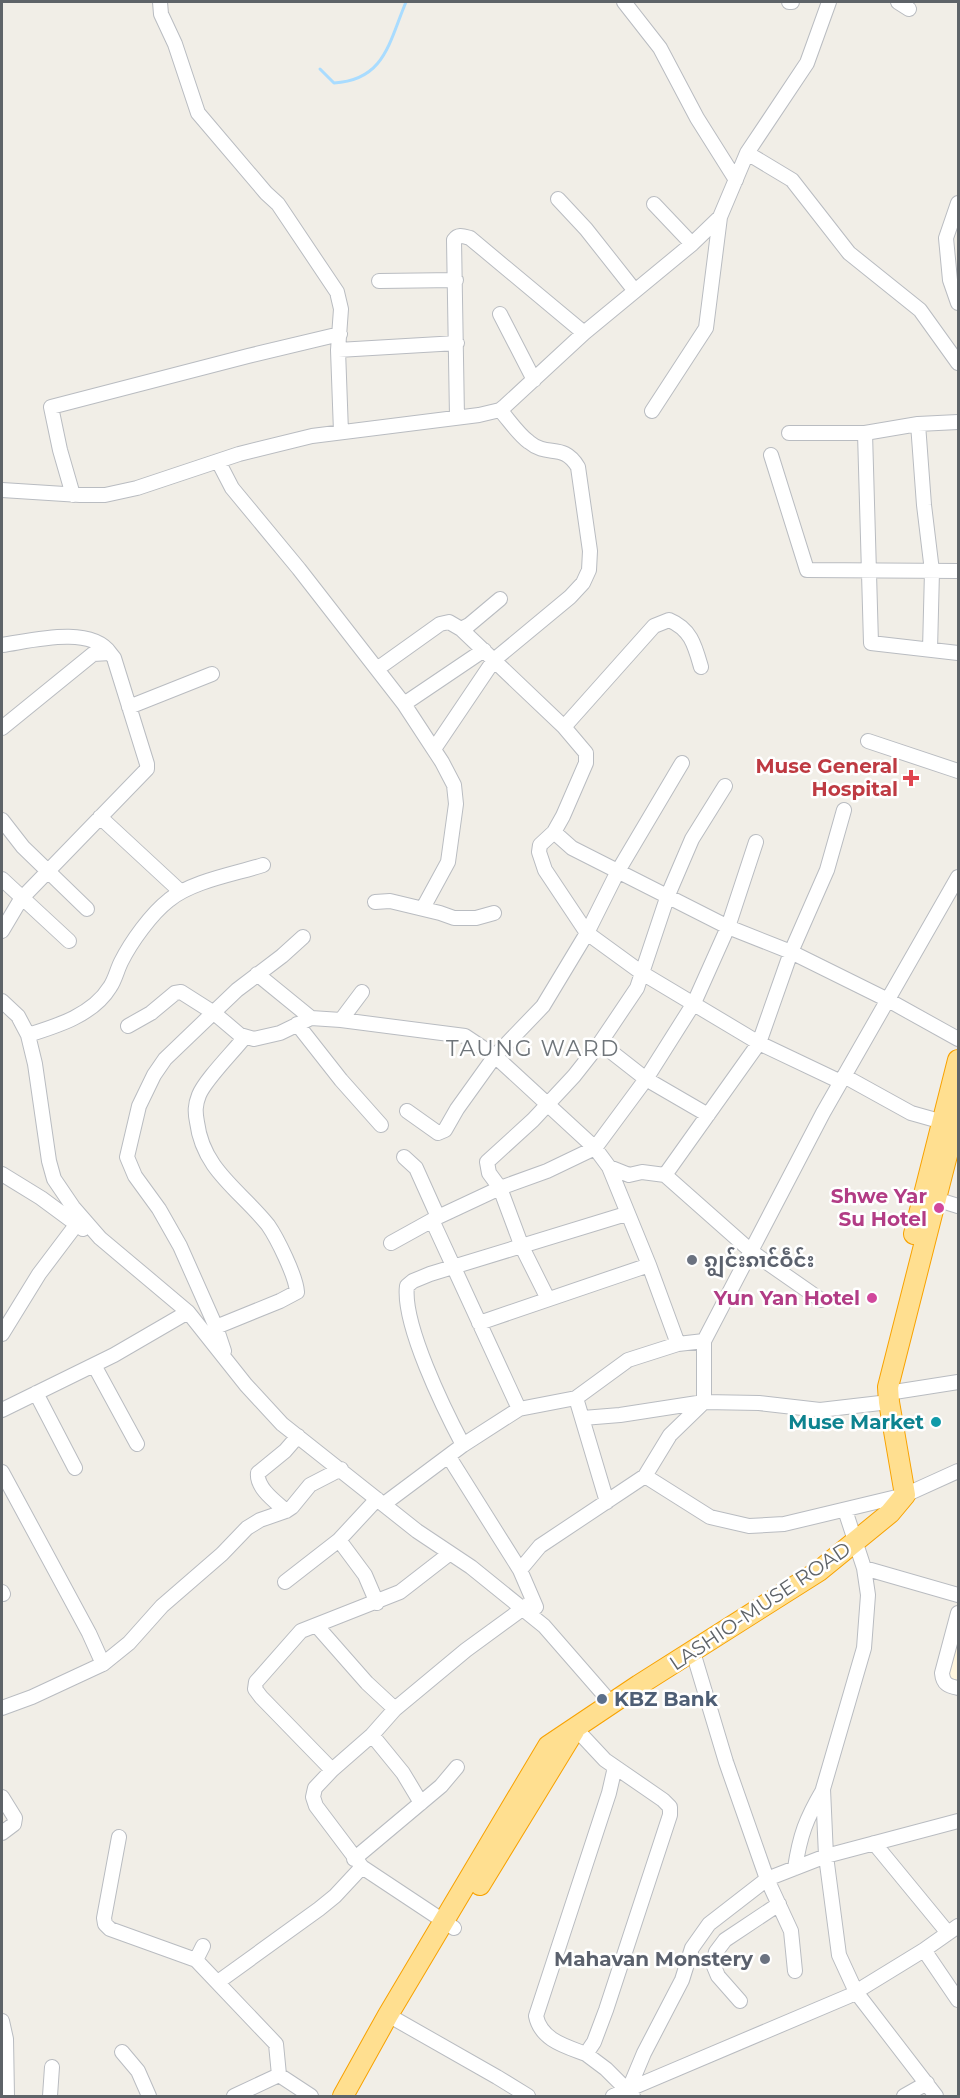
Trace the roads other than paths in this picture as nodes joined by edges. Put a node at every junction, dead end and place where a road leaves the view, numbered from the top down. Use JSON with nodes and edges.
{"nodes":[{"id":1,"x":160,"y":2,"type":"edge"},
{"id":2,"x":624,"y":2,"type":"edge"},
{"id":3,"x":829,"y":2,"type":"edge"},
{"id":4,"x":747,"y":153,"type":"junction"},
{"id":5,"x":736,"y":180,"type":"junction"},
{"id":6,"x":558,"y":199,"type":"dead end"},
{"id":7,"x":958,"y":203,"type":"edge"},
{"id":8,"x":654,"y":204,"type":"dead end"},
{"id":9,"x":720,"y":217,"type":"junction"},
{"id":10,"x":692,"y":244,"type":"junction"},
{"id":11,"x":456,"y":280,"type":"junction"},
{"id":12,"x":379,"y":281,"type":"dead end"},
{"id":13,"x":635,"y":291,"type":"junction"},
{"id":14,"x":958,"y":303,"type":"edge"},
{"id":15,"x":500,"y":314,"type":"dead end"},
{"id":16,"x":584,"y":333,"type":"junction"},
{"id":17,"x":340,"y":334,"type":"junction"},
{"id":18,"x":456,"y":343,"type":"junction"},
{"id":19,"x":338,"y":350,"type":"junction"},
{"id":20,"x":958,"y":363,"type":"edge"},
{"id":21,"x":534,"y":380,"type":"junction"},
{"id":22,"x":500,"y":410,"type":"junction"},
{"id":23,"x":652,"y":411,"type":"dead end"},
{"id":24,"x":457,"y":417,"type":"junction"},
{"id":25,"x":958,"y":422,"type":"edge"},
{"id":26,"x":918,"y":424,"type":"junction"},
{"id":27,"x":342,"y":432,"type":"junction"},
{"id":28,"x":789,"y":433,"type":"dead end"},
{"id":29,"x":865,"y":433,"type":"junction"},
{"id":30,"x":771,"y":455,"type":"dead end"},
{"id":31,"x":218,"y":461,"type":"junction"},
{"id":32,"x":2,"y":490,"type":"edge"},
{"id":33,"x":73,"y":495,"type":"junction"},
{"id":34,"x":869,"y":570,"type":"junction"},
{"id":35,"x":932,"y":571,"type":"junction"},
{"id":36,"x":958,"y":571,"type":"edge"},
{"id":37,"x":500,"y":599,"type":"dead end"},
{"id":38,"x":461,"y":629,"type":"junction"},
{"id":39,"x":2,"y":645,"type":"edge"},
{"id":40,"x":930,"y":650,"type":"junction"},
{"id":41,"x":110,"y":653,"type":"junction"},
{"id":42,"x":958,"y":653,"type":"edge"},
{"id":43,"x":489,"y":655,"type":"junction"},
{"id":44,"x":701,"y":667,"type":"dead end"},
{"id":45,"x":377,"y":669,"type":"junction"},
{"id":46,"x":212,"y":674,"type":"dead end"},
{"id":47,"x":404,"y":704,"type":"junction"},
{"id":48,"x":129,"y":707,"type":"junction"},
{"id":49,"x":2,"y":725,"type":"edge"},
{"id":50,"x":564,"y":727,"type":"junction"},
{"id":51,"x":867,"y":741,"type":"dead end"},
{"id":52,"x":434,"y":749,"type":"junction"},
{"id":53,"x":682,"y":763,"type":"dead end"},
{"id":54,"x":958,"y":771,"type":"edge"},
{"id":55,"x":724,"y":786,"type":"dead end"},
{"id":56,"x":844,"y":810,"type":"dead end"},
{"id":57,"x":100,"y":817,"type":"junction"},
{"id":58,"x":2,"y":820,"type":"edge"},
{"id":59,"x":554,"y":832,"type":"junction"},
{"id":60,"x":756,"y":842,"type":"dead end"},
{"id":61,"x":264,"y":865,"type":"dead end"},
{"id":62,"x":48,"y":871,"type":"junction"},
{"id":63,"x":618,"y":871,"type":"junction"},
{"id":64,"x":958,"y":877,"type":"edge"},
{"id":65,"x":2,"y":879,"type":"edge"},
{"id":66,"x":181,"y":892,"type":"junction"},
{"id":67,"x":668,"y":895,"type":"junction"},
{"id":68,"x":21,"y":899,"type":"junction"},
{"id":69,"x":375,"y":902,"type":"dead end"},
{"id":70,"x":423,"y":908,"type":"junction"},
{"id":71,"x":87,"y":909,"type":"dead end"},
{"id":72,"x":494,"y":913,"type":"dead end"},
{"id":73,"x":728,"y":927,"type":"junction"},
{"id":74,"x":2,"y":931,"type":"edge"},
{"id":75,"x":586,"y":933,"type":"junction"},
{"id":76,"x":303,"y":937,"type":"dead end"},
{"id":77,"x":69,"y":941,"type":"dead end"},
{"id":78,"x":792,"y":952,"type":"junction"},
{"id":79,"x":642,"y":973,"type":"junction"},
{"id":80,"x":257,"y":974,"type":"junction"},
{"id":81,"x":362,"y":992,"type":"dead end"},
{"id":82,"x":888,"y":1000,"type":"junction"},
{"id":83,"x":2,"y":1001,"type":"edge"},
{"id":84,"x":694,"y":1004,"type":"junction"},
{"id":85,"x":214,"y":1014,"type":"junction"},
{"id":86,"x":311,"y":1018,"type":"junction"},
{"id":87,"x":341,"y":1020,"type":"junction"},
{"id":88,"x":297,"y":1024,"type":"junction"},
{"id":89,"x":128,"y":1026,"type":"dead end"},
{"id":90,"x":28,"y":1035,"type":"junction"},
{"id":91,"x":244,"y":1038,"type":"junction"},
{"id":92,"x":958,"y":1039,"type":"edge"},
{"id":93,"x":600,"y":1043,"type":"junction"},
{"id":94,"x":759,"y":1043,"type":"junction"},
{"id":95,"x":495,"y":1056,"type":"junction"},
{"id":96,"x":958,"y":1060,"type":"edge"},
{"id":97,"x":646,"y":1079,"type":"junction"},
{"id":98,"x":843,"y":1079,"type":"junction"},
{"id":99,"x":546,"y":1104,"type":"junction"},
{"id":100,"x":407,"y":1111,"type":"dead end"},
{"id":101,"x":708,"y":1115,"type":"junction"},
{"id":102,"x":951,"y":1117,"type":"edge"},
{"id":103,"x":381,"y":1125,"type":"dead end"},
{"id":104,"x":595,"y":1148,"type":"junction"},
{"id":105,"x":404,"y":1157,"type":"dead end"},
{"id":106,"x":609,"y":1167,"type":"junction"},
{"id":107,"x":2,"y":1174,"type":"edge"},
{"id":108,"x":665,"y":1175,"type":"junction"},
{"id":109,"x":500,"y":1188,"type":"junction"},
{"id":110,"x":930,"y":1198,"type":"junction"},
{"id":111,"x":958,"y":1206,"type":"edge"},
{"id":112,"x":626,"y":1214,"type":"junction"},
{"id":113,"x":435,"y":1218,"type":"junction"},
{"id":114,"x":76,"y":1225,"type":"junction"},
{"id":115,"x":100,"y":1238,"type":"junction"},
{"id":116,"x":391,"y":1243,"type":"dead end"},
{"id":117,"x":522,"y":1247,"type":"junction"},
{"id":118,"x":752,"y":1252,"type":"junction"},
{"id":119,"x":649,"y":1264,"type":"junction"},
{"id":120,"x":453,"y":1267,"type":"junction"},
{"id":121,"x":548,"y":1299,"type":"junction"},
{"id":122,"x":821,"y":1300,"type":"dead end"},
{"id":123,"x":188,"y":1312,"type":"junction"},
{"id":124,"x":479,"y":1323,"type":"junction"},
{"id":125,"x":216,"y":1327,"type":"junction"},
{"id":126,"x":2,"y":1334,"type":"edge"},
{"id":127,"x":704,"y":1341,"type":"junction"},
{"id":128,"x":678,"y":1344,"type":"junction"},
{"id":129,"x":227,"y":1362,"type":"junction"},
{"id":130,"x":94,"y":1365,"type":"junction"},
{"id":131,"x":958,"y":1382,"type":"edge"},
{"id":132,"x":36,"y":1393,"type":"junction"},
{"id":133,"x":888,"y":1394,"type":"junction"},
{"id":134,"x":576,"y":1398,"type":"junction"},
{"id":135,"x":704,"y":1402,"type":"junction"},
{"id":136,"x":519,"y":1409,"type":"junction"},
{"id":137,"x":2,"y":1410,"type":"edge"},
{"id":138,"x":583,"y":1418,"type":"junction"},
{"id":139,"x":297,"y":1436,"type":"junction"},
{"id":140,"x":137,"y":1444,"type":"dead end"},
{"id":141,"x":463,"y":1445,"type":"junction"},
{"id":142,"x":449,"y":1457,"type":"junction"},
{"id":143,"x":75,"y":1468,"type":"dead end"},
{"id":144,"x":341,"y":1469,"type":"junction"},
{"id":145,"x":958,"y":1471,"type":"edge"},
{"id":146,"x":2,"y":1472,"type":"edge"},
{"id":147,"x":645,"y":1476,"type":"junction"},
{"id":148,"x":905,"y":1495,"type":"junction"},
{"id":149,"x":380,"y":1501,"type":"junction"},
{"id":150,"x":607,"y":1502,"type":"junction"},
{"id":151,"x":844,"y":1510,"type":"junction"},
{"id":152,"x":286,"y":1511,"type":"junction"},
{"id":153,"x":339,"y":1540,"type":"junction"},
{"id":154,"x":855,"y":1543,"type":"junction"},
{"id":155,"x":449,"y":1554,"type":"junction"},
{"id":156,"x":864,"y":1568,"type":"junction"},
{"id":157,"x":520,"y":1570,"type":"junction"},
{"id":158,"x":285,"y":1582,"type":"dead end"},
{"id":159,"x":958,"y":1595,"type":"edge"},
{"id":160,"x":377,"y":1603,"type":"junction"},
{"id":161,"x":528,"y":1604,"type":"junction"},
{"id":162,"x":958,"y":1613,"type":"edge"},
{"id":163,"x":316,"y":1625,"type":"junction"},
{"id":164,"x":693,"y":1652,"type":"junction"},
{"id":165,"x":103,"y":1664,"type":"junction"},
{"id":166,"x":958,"y":1688,"type":"edge"},
{"id":167,"x":612,"y":1704,"type":"junction"},
{"id":168,"x":2,"y":1708,"type":"edge"},
{"id":169,"x":395,"y":1710,"type":"junction"},
{"id":170,"x":576,"y":1729,"type":"junction"},
{"id":171,"x":372,"y":1735,"type":"junction"},
{"id":172,"x":458,"y":1767,"type":"dead end"},
{"id":173,"x":615,"y":1767,"type":"junction"},
{"id":174,"x":332,"y":1770,"type":"junction"},
{"id":175,"x":823,"y":1789,"type":"junction"},
{"id":176,"x":2,"y":1797,"type":"edge"},
{"id":177,"x":421,"y":1803,"type":"junction"},
{"id":178,"x":958,"y":1821,"type":"edge"},
{"id":179,"x":2,"y":1833,"type":"edge"},
{"id":180,"x":119,"y":1837,"type":"dead end"},
{"id":181,"x":874,"y":1844,"type":"junction"},
{"id":182,"x":826,"y":1856,"type":"junction"},
{"id":183,"x":358,"y":1863,"type":"junction"},
{"id":184,"x":795,"y":1868,"type":"junction"},
{"id":185,"x":767,"y":1879,"type":"junction"},
{"id":186,"x":779,"y":1904,"type":"junction"},
{"id":187,"x":449,"y":1924,"type":"junction"},
{"id":188,"x":953,"y":1930,"type":"edge"},
{"id":189,"x":203,"y":1946,"type":"dead end"},
{"id":190,"x":924,"y":1950,"type":"junction"},
{"id":191,"x":196,"y":1960,"type":"junction"},
{"id":192,"x":795,"y":1971,"type":"dead end"},
{"id":193,"x":218,"y":1982,"type":"junction"},
{"id":194,"x":856,"y":1992,"type":"junction"},
{"id":195,"x":740,"y":2001,"type":"dead end"},
{"id":196,"x":958,"y":2001,"type":"edge"},
{"id":197,"x":393,"y":2019,"type":"junction"},
{"id":198,"x":2,"y":2021,"type":"edge"},
{"id":199,"x":122,"y":2052,"type":"dead end"},
{"id":200,"x":586,"y":2054,"type":"junction"},
{"id":201,"x":52,"y":2067,"type":"dead end"},
{"id":202,"x":4,"y":2072,"type":"edge"},
{"id":203,"x":279,"y":2075,"type":"junction"},
{"id":204,"x":927,"y":2084,"type":"junction"},
{"id":205,"x":629,"y":2095,"type":"edge"},
{"id":206,"x":7,"y":2097,"type":"edge"},
{"id":207,"x":50,"y":2097,"type":"edge"},
{"id":208,"x":149,"y":2097,"type":"edge"},
{"id":209,"x":234,"y":2097,"type":"edge"},
{"id":210,"x":311,"y":2097,"type":"edge"},
{"id":211,"x":343,"y":2097,"type":"edge"},
{"id":212,"x":357,"y":2097,"type":"edge"},
{"id":213,"x":528,"y":2097,"type":"edge"},
{"id":214,"x":613,"y":2097,"type":"edge"},
{"id":215,"x":904,"y":2097,"type":"edge"},
{"id":216,"x":936,"y":2097,"type":"edge"}],
"edges":[{"from":1,"to":17,"type":"street"},
{"from":2,"to":5,"type":"street"},
{"from":3,"to":4,"type":"street"},
{"from":4,"to":5,"type":"street"},
{"from":4,"to":20,"type":"street"},
{"from":5,"to":9,"type":"street"},
{"from":6,"to":13,"type":"street"},
{"from":7,"to":14,"type":"street"},
{"from":8,"to":10,"type":"street"},
{"from":9,"to":10,"type":"street"},
{"from":9,"to":23,"type":"street"},
{"from":10,"to":13,"type":"street"},
{"from":11,"to":12,"type":"street"},
{"from":11,"to":16,"type":"street"},
{"from":11,"to":18,"type":"street"},
{"from":13,"to":16,"type":"street"},
{"from":15,"to":21,"type":"street"},
{"from":16,"to":21,"type":"street"},
{"from":17,"to":19,"type":"street"},
{"from":17,"to":33,"type":"street"},
{"from":18,"to":19,"type":"street"},
{"from":18,"to":24,"type":"street"},
{"from":19,"to":27,"type":"street"},
{"from":21,"to":22,"type":"street"},
{"from":22,"to":24,"type":"street"},
{"from":22,"to":43,"type":"street"},
{"from":24,"to":27,"type":"street"},
{"from":25,"to":26,"type":"street"},
{"from":26,"to":29,"type":"street"},
{"from":26,"to":35,"type":"street"},
{"from":27,"to":31,"type":"street"},
{"from":28,"to":29,"type":"street"},
{"from":29,"to":34,"type":"street"},
{"from":30,"to":34,"type":"street"},
{"from":31,"to":33,"type":"street"},
{"from":31,"to":45,"type":"street"},
{"from":32,"to":33,"type":"street"},
{"from":34,"to":35,"type":"street"},
{"from":34,"to":40,"type":"street"},
{"from":35,"to":36,"type":"street"},
{"from":35,"to":40,"type":"street"},
{"from":37,"to":38,"type":"street"},
{"from":38,"to":43,"type":"street"},
{"from":38,"to":45,"type":"street"},
{"from":39,"to":41,"type":"street"},
{"from":40,"to":42,"type":"street"},
{"from":41,"to":48,"type":"street"},
{"from":41,"to":49,"type":"street"},
{"from":43,"to":47,"type":"street"},
{"from":43,"to":50,"type":"street"},
{"from":43,"to":52,"type":"street"},
{"from":44,"to":50,"type":"street"},
{"from":45,"to":47,"type":"street"},
{"from":46,"to":48,"type":"street"},
{"from":47,"to":52,"type":"street"},
{"from":48,"to":57,"type":"street"},
{"from":50,"to":59,"type":"street"},
{"from":51,"to":54,"type":"street"},
{"from":52,"to":70,"type":"street"},
{"from":53,"to":63,"type":"street"},
{"from":55,"to":67,"type":"street"},
{"from":56,"to":78,"type":"street"},
{"from":57,"to":62,"type":"street"},
{"from":57,"to":66,"type":"street"},
{"from":58,"to":62,"type":"street"},
{"from":59,"to":63,"type":"street"},
{"from":59,"to":75,"type":"street"},
{"from":60,"to":73,"type":"street"},
{"from":61,"to":66,"type":"street"},
{"from":62,"to":68,"type":"street"},
{"from":62,"to":71,"type":"street"},
{"from":63,"to":67,"type":"street"},
{"from":63,"to":75,"type":"street"},
{"from":64,"to":82,"type":"street"},
{"from":65,"to":68,"type":"street"},
{"from":66,"to":90,"type":"street"},
{"from":67,"to":73,"type":"street"},
{"from":67,"to":79,"type":"street"},
{"from":68,"to":74,"type":"street"},
{"from":68,"to":77,"type":"street"},
{"from":69,"to":70,"type":"street"},
{"from":70,"to":72,"type":"street"},
{"from":73,"to":78,"type":"street"},
{"from":73,"to":84,"type":"street"},
{"from":75,"to":79,"type":"street"},
{"from":75,"to":95,"type":"street"},
{"from":76,"to":80,"type":"street"},
{"from":78,"to":82,"type":"street"},
{"from":78,"to":94,"type":"street"},
{"from":79,"to":84,"type":"street"},
{"from":79,"to":93,"type":"street"},
{"from":80,"to":85,"type":"street"},
{"from":80,"to":86,"type":"street"},
{"from":81,"to":87,"type":"street"},
{"from":82,"to":92,"type":"street"},
{"from":82,"to":98,"type":"street"},
{"from":83,"to":90,"type":"street"},
{"from":84,"to":94,"type":"street"},
{"from":84,"to":97,"type":"street"},
{"from":85,"to":89,"type":"street"},
{"from":85,"to":91,"type":"street"},
{"from":85,"to":125,"type":"street"},
{"from":86,"to":87,"type":"street"},
{"from":86,"to":88,"type":"street"},
{"from":87,"to":95,"type":"street"},
{"from":88,"to":91,"type":"street"},
{"from":88,"to":103,"type":"street"},
{"from":90,"to":115,"type":"street"},
{"from":91,"to":125,"type":"street"},
{"from":93,"to":97,"type":"street"},
{"from":93,"to":99,"type":"street"},
{"from":94,"to":98,"type":"street"},
{"from":94,"to":101,"type":"street"},
{"from":95,"to":99,"type":"street"},
{"from":95,"to":100,"type":"street"},
{"from":96,"to":102,"type":"highway"},
{"from":97,"to":101,"type":"street"},
{"from":97,"to":104,"type":"street"},
{"from":98,"to":102,"type":"street"},
{"from":98,"to":118,"type":"street"},
{"from":99,"to":104,"type":"street"},
{"from":99,"to":109,"type":"street"},
{"from":101,"to":108,"type":"street"},
{"from":102,"to":110,"type":"highway"},
{"from":104,"to":106,"type":"street"},
{"from":104,"to":109,"type":"street"},
{"from":105,"to":113,"type":"street"},
{"from":106,"to":108,"type":"street"},
{"from":106,"to":112,"type":"street"},
{"from":107,"to":114,"type":"street"},
{"from":108,"to":118,"type":"street"},
{"from":109,"to":113,"type":"street"},
{"from":109,"to":117,"type":"street"},
{"from":110,"to":111,"type":"street"},
{"from":110,"to":133,"type":"highway"},
{"from":112,"to":117,"type":"street"},
{"from":112,"to":119,"type":"street"},
{"from":113,"to":116,"type":"street"},
{"from":113,"to":120,"type":"street"},
{"from":114,"to":115,"type":"street"},
{"from":114,"to":126,"type":"street"},
{"from":115,"to":123,"type":"street"},
{"from":117,"to":120,"type":"street"},
{"from":117,"to":121,"type":"street"},
{"from":118,"to":122,"type":"street"},
{"from":118,"to":127,"type":"street"},
{"from":119,"to":121,"type":"street"},
{"from":119,"to":128,"type":"street"},
{"from":120,"to":124,"type":"street"},
{"from":120,"to":141,"type":"street"},
{"from":121,"to":124,"type":"street"},
{"from":123,"to":129,"type":"street"},
{"from":123,"to":130,"type":"street"},
{"from":124,"to":136,"type":"street"},
{"from":125,"to":129,"type":"street"},
{"from":127,"to":128,"type":"street"},
{"from":127,"to":135,"type":"street"},
{"from":128,"to":134,"type":"street"},
{"from":129,"to":139,"type":"street"},
{"from":130,"to":132,"type":"street"},
{"from":130,"to":140,"type":"street"},
{"from":131,"to":133,"type":"street"},
{"from":132,"to":137,"type":"street"},
{"from":132,"to":143,"type":"street"},
{"from":133,"to":135,"type":"street"},
{"from":133,"to":148,"type":"highway"},
{"from":134,"to":136,"type":"street"},
{"from":134,"to":138,"type":"street"},
{"from":135,"to":138,"type":"street"},
{"from":135,"to":147,"type":"street"},
{"from":136,"to":141,"type":"street"},
{"from":138,"to":150,"type":"street"},
{"from":139,"to":144,"type":"street"},
{"from":139,"to":152,"type":"street"},
{"from":141,"to":142,"type":"street"},
{"from":142,"to":149,"type":"street"},
{"from":142,"to":157,"type":"street"},
{"from":144,"to":149,"type":"street"},
{"from":144,"to":152,"type":"street"},
{"from":145,"to":148,"type":"street"},
{"from":146,"to":165,"type":"street"},
{"from":147,"to":150,"type":"street"},
{"from":147,"to":151,"type":"street"},
{"from":148,"to":151,"type":"street"},
{"from":148,"to":154,"type":"highway","name":"LASHIO-MUSE ROAD"},
{"from":149,"to":153,"type":"street"},
{"from":149,"to":155,"type":"street"},
{"from":150,"to":157,"type":"street"},
{"from":151,"to":154,"type":"street"},
{"from":152,"to":165,"type":"street"},
{"from":153,"to":158,"type":"street"},
{"from":153,"to":160,"type":"street"},
{"from":154,"to":156,"type":"street"},
{"from":154,"to":164,"type":"highway","name":"LASHIO-MUSE ROAD"},
{"from":155,"to":160,"type":"street"},
{"from":155,"to":161,"type":"street"},
{"from":156,"to":159,"type":"street"},
{"from":156,"to":175,"type":"street"},
{"from":157,"to":161,"type":"street"},
{"from":160,"to":163,"type":"street"},
{"from":161,"to":167,"type":"street"},
{"from":161,"to":169,"type":"street"},
{"from":162,"to":166,"type":"street"},
{"from":163,"to":169,"type":"street"},
{"from":163,"to":174,"type":"street"},
{"from":164,"to":167,"type":"highway","name":"LASHIO-MUSE ROAD"},
{"from":164,"to":185,"type":"street"},
{"from":165,"to":168,"type":"street"},
{"from":167,"to":170,"type":"highway","name":"LASHIO-MUSE ROAD"},
{"from":169,"to":171,"type":"street"},
{"from":170,"to":173,"type":"street"},
{"from":170,"to":187,"type":"highway"},
{"from":171,"to":174,"type":"street"},
{"from":171,"to":177,"type":"street"},
{"from":172,"to":177,"type":"street"},
{"from":173,"to":200,"type":"street"},
{"from":173,"to":200,"type":"street"},
{"from":174,"to":183,"type":"street"},
{"from":175,"to":182,"type":"street"},
{"from":175,"to":184,"type":"street"},
{"from":176,"to":179,"type":"street"},
{"from":177,"to":183,"type":"street"},
{"from":178,"to":181,"type":"street"},
{"from":180,"to":191,"type":"street"},
{"from":181,"to":182,"type":"street"},
{"from":181,"to":188,"type":"street"},
{"from":182,"to":184,"type":"street"},
{"from":182,"to":194,"type":"street"},
{"from":183,"to":187,"type":"street"},
{"from":183,"to":193,"type":"street"},
{"from":184,"to":185,"type":"street"},
{"from":185,"to":186,"type":"street"},
{"from":185,"to":205,"type":"street"},
{"from":186,"to":192,"type":"street"},
{"from":186,"to":195,"type":"street"},
{"from":187,"to":197,"type":"highway"},
{"from":188,"to":190,"type":"street"},
{"from":189,"to":191,"type":"street"},
{"from":190,"to":194,"type":"street"},
{"from":190,"to":196,"type":"street"},
{"from":191,"to":193,"type":"street"},
{"from":193,"to":203,"type":"street"},
{"from":194,"to":204,"type":"street"},
{"from":194,"to":205,"type":"street"},
{"from":197,"to":211,"type":"highway"},
{"from":197,"to":212,"type":"highway"},
{"from":197,"to":213,"type":"street"},
{"from":198,"to":202,"type":"street"},
{"from":199,"to":208,"type":"street"},
{"from":200,"to":205,"type":"street"},
{"from":201,"to":207,"type":"street"},
{"from":202,"to":206,"type":"street"},
{"from":203,"to":209,"type":"street"},
{"from":203,"to":210,"type":"street"},
{"from":204,"to":215,"type":"street"},
{"from":204,"to":216,"type":"street"},
{"from":205,"to":214,"type":"street"}]}
